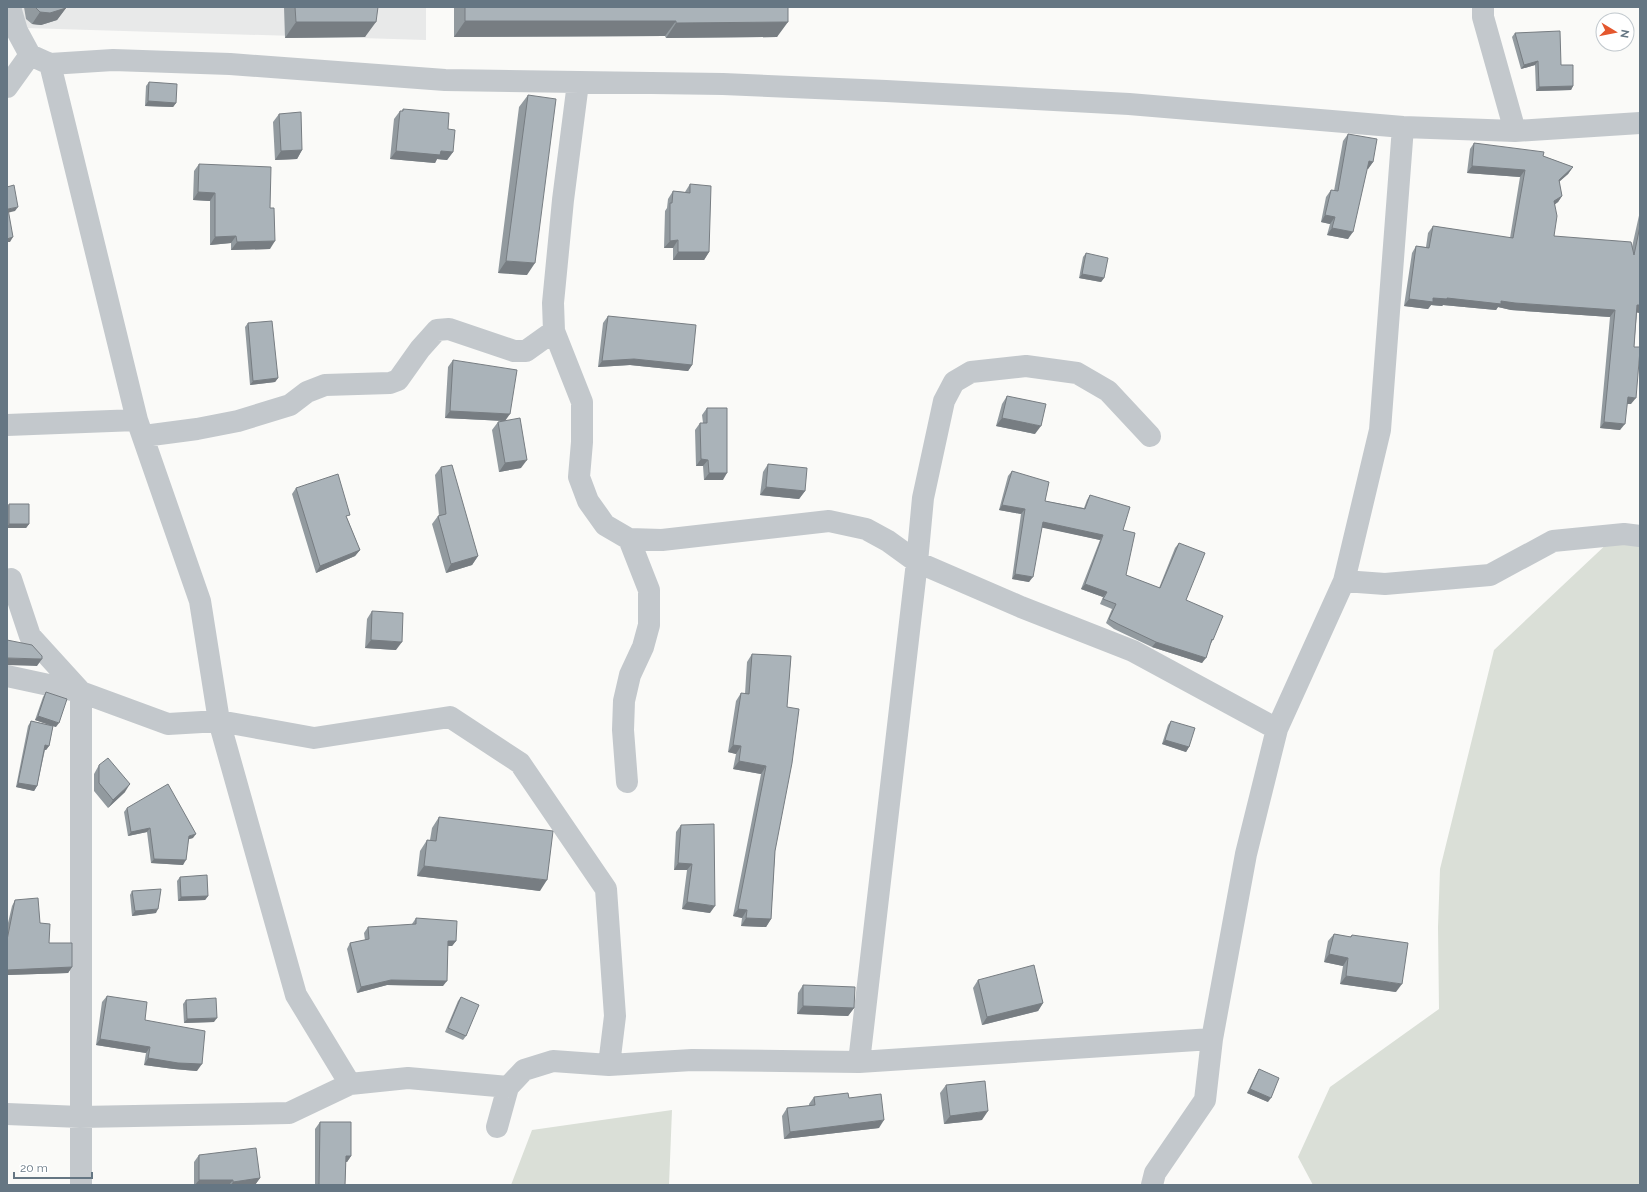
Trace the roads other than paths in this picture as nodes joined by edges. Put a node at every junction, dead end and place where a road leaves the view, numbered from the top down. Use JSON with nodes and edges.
{"nodes":[{"id":1,"x":10,"y":7,"type":"edge"},
{"id":2,"x":1482,"y":7,"type":"edge"},
{"id":3,"x":30,"y":55,"type":"junction"},
{"id":4,"x":50,"y":64,"type":"junction"},
{"id":5,"x":578,"y":83,"type":"junction"},
{"id":6,"x":7,"y":87,"type":"edge"},
{"id":7,"x":1640,"y":123,"type":"edge"},
{"id":8,"x":1403,"y":127,"type":"junction"},
{"id":9,"x":1515,"y":130,"type":"junction"},
{"id":10,"x":554,"y":331,"type":"junction"},
{"id":11,"x":7,"y":425,"type":"edge"},
{"id":12,"x":140,"y":428,"type":"junction"},
{"id":13,"x":1150,"y":436,"type":"dead end"},
{"id":14,"x":1640,"y":536,"type":"edge"},
{"id":15,"x":629,"y":538,"type":"junction"},
{"id":16,"x":917,"y":562,"type":"junction"},
{"id":17,"x":11,"y":579,"type":"dead end"},
{"id":18,"x":1344,"y":581,"type":"junction"},
{"id":19,"x":7,"y":676,"type":"edge"},
{"id":20,"x":81,"y":692,"type":"junction"},
{"id":21,"x":220,"y":721,"type":"junction"},
{"id":22,"x":1277,"y":729,"type":"junction"},
{"id":23,"x":628,"y":782,"type":"dead end"},
{"id":24,"x":1212,"y":1039,"type":"junction"},
{"id":25,"x":859,"y":1062,"type":"junction"},
{"id":26,"x":608,"y":1065,"type":"junction"},
{"id":27,"x":350,"y":1084,"type":"junction"},
{"id":28,"x":508,"y":1087,"type":"junction"},
{"id":29,"x":7,"y":1114,"type":"edge"},
{"id":30,"x":80,"y":1117,"type":"junction"},
{"id":31,"x":497,"y":1127,"type":"dead end"},
{"id":32,"x":81,"y":1185,"type":"edge"},
{"id":33,"x":1152,"y":1185,"type":"edge"}],
"edges":[{"from":1,"to":3,"type":"street"},
{"from":2,"to":9,"type":"street"},
{"from":3,"to":4,"type":"street"},
{"from":3,"to":6,"type":"street"},
{"from":4,"to":5,"type":"street"},
{"from":4,"to":12,"type":"street"},
{"from":5,"to":8,"type":"street"},
{"from":5,"to":10,"type":"street"},
{"from":7,"to":9,"type":"street"},
{"from":8,"to":9,"type":"street"},
{"from":8,"to":18,"type":"street"},
{"from":10,"to":12,"type":"street"},
{"from":10,"to":15,"type":"street"},
{"from":11,"to":12,"type":"street"},
{"from":12,"to":21,"type":"street"},
{"from":13,"to":16,"type":"street"},
{"from":14,"to":18,"type":"street"},
{"from":15,"to":16,"type":"street"},
{"from":15,"to":23,"type":"street"},
{"from":16,"to":22,"type":"street"},
{"from":16,"to":25,"type":"street"},
{"from":17,"to":20,"type":"street"},
{"from":18,"to":22,"type":"street"},
{"from":19,"to":20,"type":"street"},
{"from":20,"to":21,"type":"street"},
{"from":20,"to":30,"type":"street"},
{"from":21,"to":26,"type":"street"},
{"from":21,"to":27,"type":"street"},
{"from":22,"to":24,"type":"street"},
{"from":24,"to":25,"type":"street"},
{"from":24,"to":33,"type":"street"},
{"from":25,"to":26,"type":"street"},
{"from":26,"to":28,"type":"street"},
{"from":27,"to":28,"type":"street"},
{"from":27,"to":30,"type":"street"},
{"from":28,"to":31,"type":"street"},
{"from":29,"to":30,"type":"street"},
{"from":30,"to":32,"type":"street"}]}
